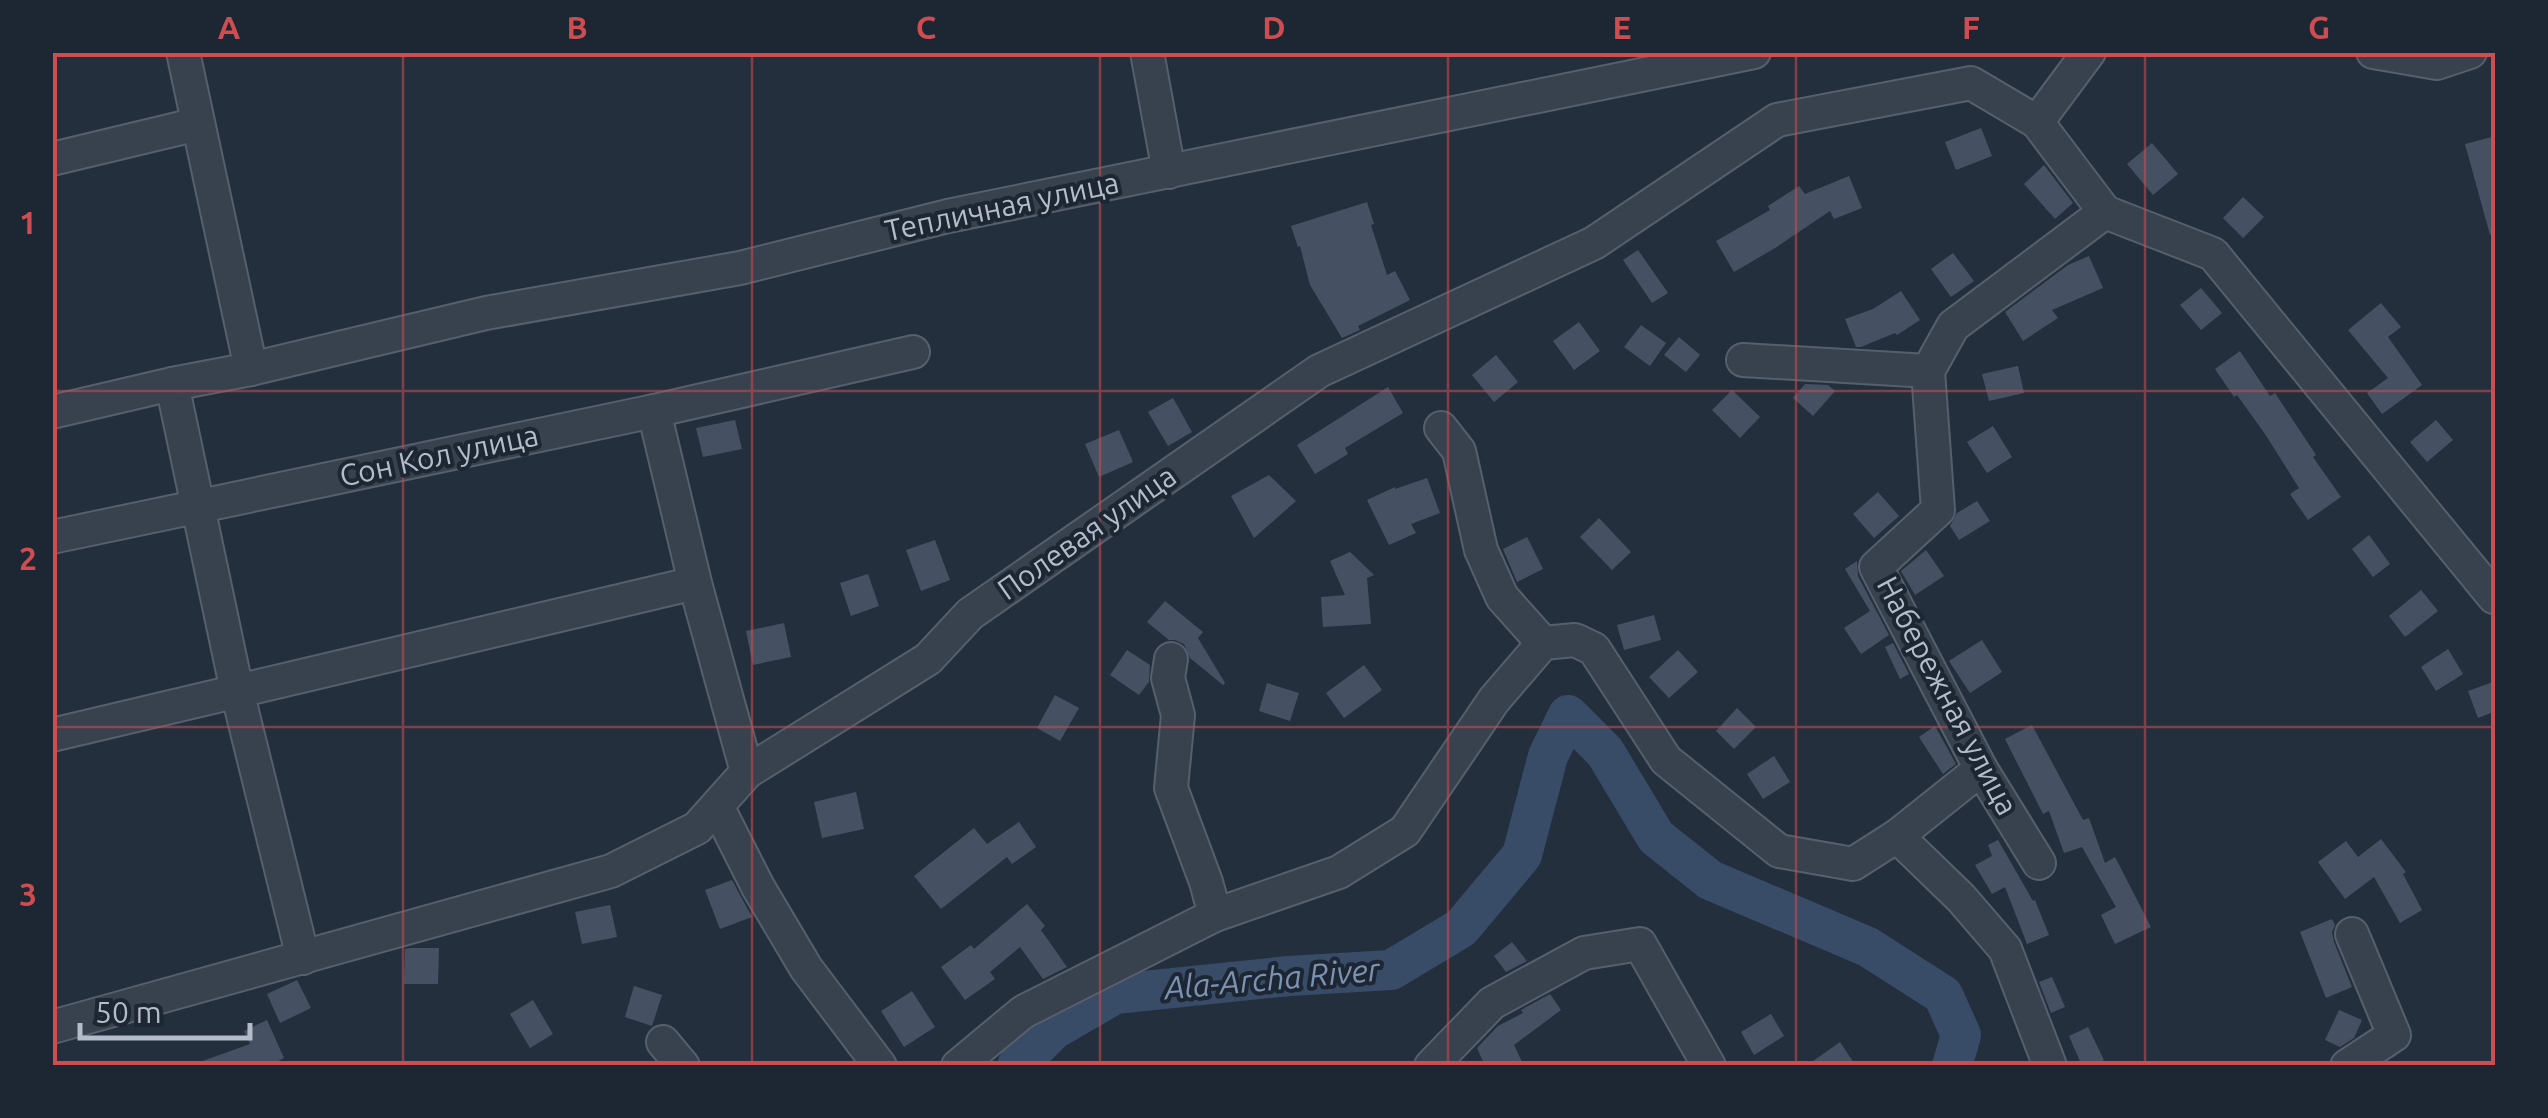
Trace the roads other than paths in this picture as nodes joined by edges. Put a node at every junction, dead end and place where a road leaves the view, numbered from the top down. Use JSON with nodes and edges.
{"nodes":[{"id":1,"x":183,"y":52,"type":"edge"},
{"id":2,"x":1147,"y":52,"type":"edge"},
{"id":3,"x":1754,"y":52,"type":"edge"},
{"id":4,"x":2090,"y":52,"type":"edge"},
{"id":5,"x":2373,"y":52,"type":"edge"},
{"id":6,"x":2470,"y":52,"type":"edge"},
{"id":7,"x":2037,"y":122,"type":"junction"},
{"id":8,"x":198,"y":124,"type":"junction"},
{"id":9,"x":52,"y":159,"type":"edge"},
{"id":10,"x":1169,"y":172,"type":"junction"},
{"id":11,"x":2104,"y":212,"type":"junction"},
{"id":12,"x":913,"y":352,"type":"dead end"},
{"id":13,"x":1743,"y":360,"type":"dead end"},
{"id":14,"x":251,"y":369,"type":"junction"},
{"id":15,"x":1928,"y":371,"type":"junction"},
{"id":16,"x":172,"y":384,"type":"junction"},
{"id":17,"x":52,"y":412,"type":"edge"},
{"id":18,"x":654,"y":412,"type":"junction"},
{"id":19,"x":1441,"y":428,"type":"dead end"},
{"id":20,"x":196,"y":506,"type":"junction"},
{"id":21,"x":52,"y":536,"type":"edge"},
{"id":22,"x":695,"y":583,"type":"junction"},
{"id":23,"x":2495,"y":598,"type":"edge"},
{"id":24,"x":1543,"y":643,"type":"junction"},
{"id":25,"x":1171,"y":659,"type":"dead end"},
{"id":26,"x":237,"y":692,"type":"junction"},
{"id":27,"x":52,"y":735,"type":"edge"},
{"id":28,"x":1982,"y":769,"type":"junction"},
{"id":29,"x":747,"y":772,"type":"junction"},
{"id":30,"x":717,"y":806,"type":"junction"},
{"id":31,"x":1897,"y":836,"type":"junction"},
{"id":32,"x":2039,"y":863,"type":"dead end"},
{"id":33,"x":1214,"y":915,"type":"junction"},
{"id":34,"x":2352,"y":934,"type":"dead end"},
{"id":35,"x":303,"y":958,"type":"junction"},
{"id":36,"x":52,"y":1027,"type":"edge"},
{"id":37,"x":880,"y":1066,"type":"edge"},
{"id":38,"x":958,"y":1066,"type":"edge"},
{"id":39,"x":1431,"y":1066,"type":"edge"},
{"id":40,"x":1710,"y":1066,"type":"edge"},
{"id":41,"x":2050,"y":1066,"type":"edge"},
{"id":42,"x":2346,"y":1066,"type":"edge"}],
"edges":[{"from":1,"to":8,"type":"street"},
{"from":2,"to":10,"type":"street"},
{"from":3,"to":10,"type":"street","name":"Тепличная улица"},
{"from":4,"to":7,"type":"street"},
{"from":5,"to":6,"type":"street"},
{"from":7,"to":11,"type":"street"},
{"from":7,"to":29,"type":"street","name":"Полевая улица"},
{"from":8,"to":9,"type":"street"},
{"from":8,"to":14,"type":"street"},
{"from":10,"to":14,"type":"street","name":"Тепличная улица"},
{"from":11,"to":15,"type":"street"},
{"from":11,"to":23,"type":"street"},
{"from":12,"to":18,"type":"street","name":"Сон Кол улица"},
{"from":13,"to":15,"type":"street"},
{"from":14,"to":16,"type":"street","name":"Тепличная улица"},
{"from":15,"to":28,"type":"street","name":"Набережная улица"},
{"from":16,"to":17,"type":"street","name":"Тепличная улица"},
{"from":16,"to":20,"type":"street"},
{"from":18,"to":20,"type":"street","name":"Сон Кол улица"},
{"from":18,"to":22,"type":"street"},
{"from":19,"to":24,"type":"street"},
{"from":20,"to":21,"type":"street","name":"Сон Кол улица"},
{"from":20,"to":26,"type":"street"},
{"from":22,"to":26,"type":"street"},
{"from":22,"to":29,"type":"street"},
{"from":24,"to":31,"type":"street"},
{"from":24,"to":33,"type":"street"},
{"from":25,"to":33,"type":"street"},
{"from":26,"to":27,"type":"street"},
{"from":26,"to":35,"type":"street"},
{"from":28,"to":31,"type":"street"},
{"from":28,"to":32,"type":"street","name":"Набережная улица"},
{"from":29,"to":30,"type":"street","name":"Полевая улица"},
{"from":30,"to":35,"type":"street","name":"Полевая улица"},
{"from":30,"to":37,"type":"street"},
{"from":31,"to":41,"type":"street"},
{"from":33,"to":38,"type":"street"},
{"from":34,"to":42,"type":"street"},
{"from":35,"to":36,"type":"street","name":"Полевая улица"},
{"from":39,"to":40,"type":"street"}]}
